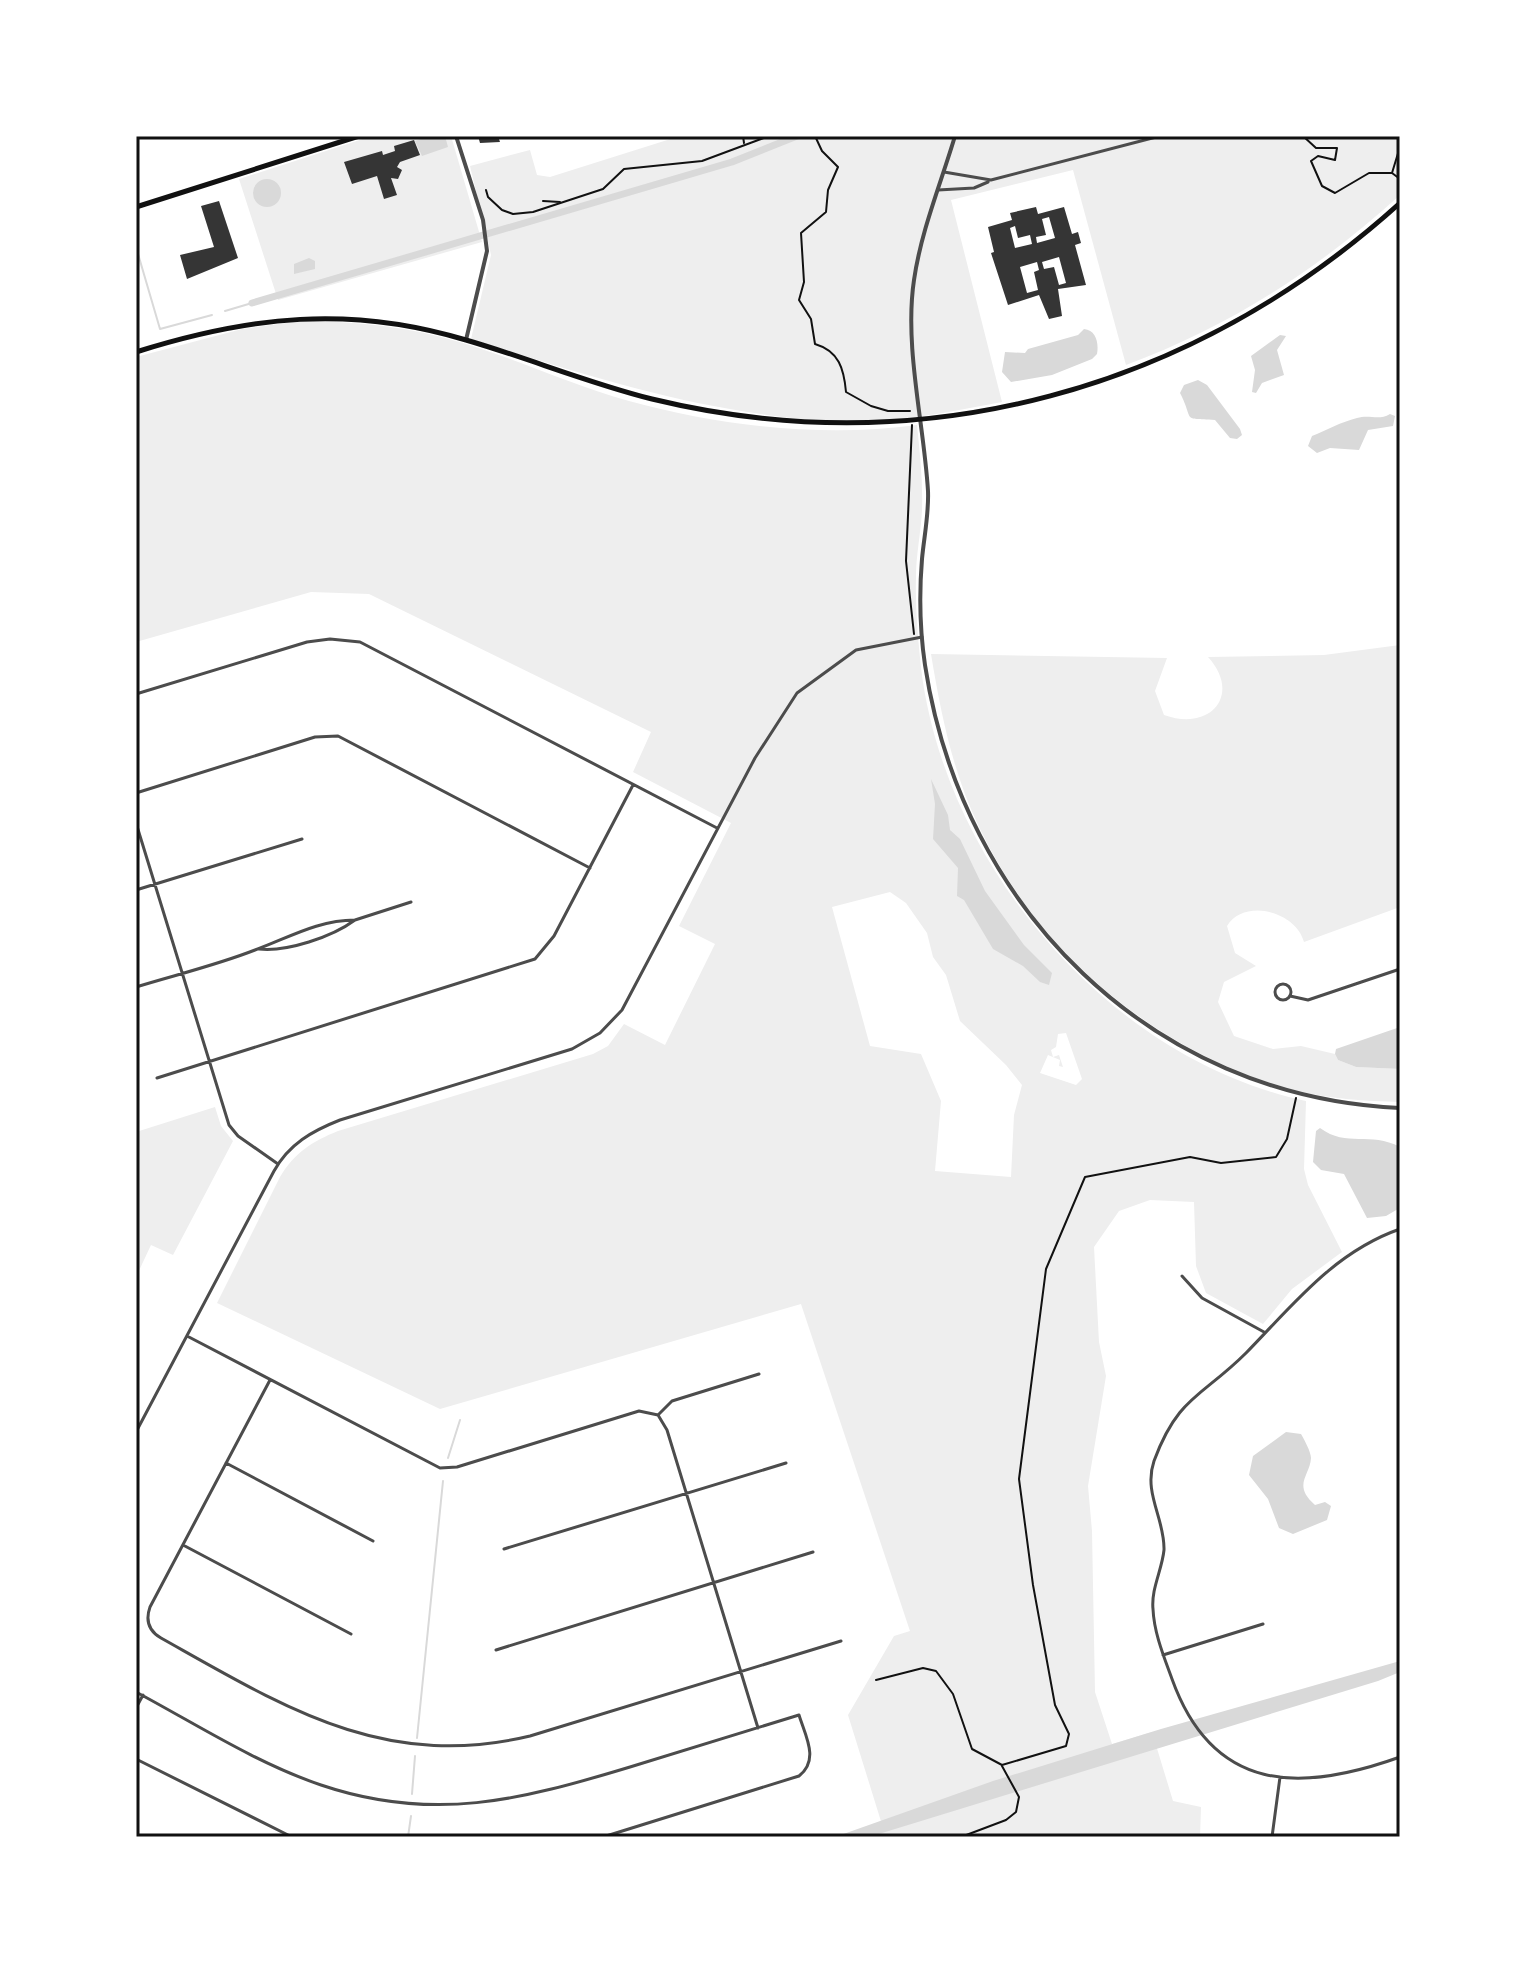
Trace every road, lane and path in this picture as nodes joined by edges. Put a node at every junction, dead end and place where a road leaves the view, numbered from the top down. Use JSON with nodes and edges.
{"nodes":[{"id":1,"x":359,"y":136,"type":"edge"},
{"id":2,"x":456,"y":136,"type":"edge"},
{"id":3,"x":743,"y":136,"type":"edge"},
{"id":4,"x":769,"y":136,"type":"edge"},
{"id":5,"x":815,"y":136,"type":"edge"},
{"id":6,"x":955,"y":136,"type":"edge"},
{"id":7,"x":1160,"y":136,"type":"edge"},
{"id":8,"x":1207,"y":136,"type":"edge"},
{"id":9,"x":1223,"y":136,"type":"edge"},
{"id":10,"x":1303,"y":136,"type":"edge"},
{"id":11,"x":1399,"y":136,"type":"edge"},
{"id":12,"x":744,"y":144,"type":"junction"},
{"id":13,"x":944,"y":172,"type":"junction"},
{"id":14,"x":1392,"y":173,"type":"junction"},
{"id":15,"x":1400,"y":179,"type":"edge"},
{"id":16,"x":991,"y":180,"type":"junction"},
{"id":17,"x":486,"y":190,"type":"dead end"},
{"id":18,"x":938,"y":190,"type":"junction"},
{"id":19,"x":543,"y":201,"type":"dead end"},
{"id":20,"x":561,"y":203,"type":"junction"},
{"id":21,"x":1400,"y":203,"type":"edge"},
{"id":22,"x":136,"y":207,"type":"edge"},
{"id":23,"x":466,"y":340,"type":"junction"},
{"id":24,"x":136,"y":352,"type":"edge"},
{"id":25,"x":921,"y":421,"type":"junction"},
{"id":26,"x":912,"y":422,"type":"junction"},
{"id":27,"x":922,"y":637,"type":"junction"},
{"id":28,"x":914,"y":638,"type":"junction"},
{"id":29,"x":136,"y":694,"type":"edge"},
{"id":30,"x":634,"y":784,"type":"junction"},
{"id":31,"x":136,"y":793,"type":"edge"},
{"id":32,"x":136,"y":823,"type":"edge"},
{"id":33,"x":717,"y":828,"type":"junction"},
{"id":34,"x":302,"y":839,"type":"dead end"},
{"id":35,"x":590,"y":868,"type":"junction"},
{"id":36,"x":155,"y":885,"type":"junction"},
{"id":37,"x":136,"y":890,"type":"edge"},
{"id":38,"x":411,"y":902,"type":"dead end"},
{"id":39,"x":355,"y":920,"type":"junction"},
{"id":40,"x":259,"y":949,"type":"junction"},
{"id":41,"x":1400,"y":969,"type":"edge"},
{"id":42,"x":182,"y":973,"type":"junction"},
{"id":43,"x":136,"y":987,"type":"edge"},
{"id":44,"x":1290,"y":996,"type":"junction"},
{"id":45,"x":210,"y":1062,"type":"junction"},
{"id":46,"x":157,"y":1078,"type":"dead end"},
{"id":47,"x":1297,"y":1094,"type":"junction"},
{"id":48,"x":1400,"y":1108,"type":"edge"},
{"id":49,"x":278,"y":1164,"type":"junction"},
{"id":50,"x":1400,"y":1229,"type":"edge"},
{"id":51,"x":1182,"y":1276,"type":"dead end"},
{"id":52,"x":1264,"y":1333,"type":"junction"},
{"id":53,"x":187,"y":1336,"type":"junction"},
{"id":54,"x":759,"y":1374,"type":"dead end"},
{"id":55,"x":270,"y":1380,"type":"junction"},
{"id":56,"x":658,"y":1415,"type":"junction"},
{"id":57,"x":136,"y":1432,"type":"edge"},
{"id":58,"x":226,"y":1463,"type":"junction"},
{"id":59,"x":786,"y":1463,"type":"dead end"},
{"id":60,"x":686,"y":1494,"type":"junction"},
{"id":61,"x":373,"y":1541,"type":"dead end"},
{"id":62,"x":183,"y":1545,"type":"junction"},
{"id":63,"x":504,"y":1549,"type":"dead end"},
{"id":64,"x":813,"y":1552,"type":"dead end"},
{"id":65,"x":713,"y":1582,"type":"junction"},
{"id":66,"x":1263,"y":1624,"type":"dead end"},
{"id":67,"x":351,"y":1634,"type":"dead end"},
{"id":68,"x":841,"y":1641,"type":"dead end"},
{"id":69,"x":496,"y":1650,"type":"dead end"},
{"id":70,"x":1163,"y":1655,"type":"junction"},
{"id":71,"x":741,"y":1671,"type":"junction"},
{"id":72,"x":876,"y":1680,"type":"dead end"},
{"id":73,"x":136,"y":1692,"type":"edge"},
{"id":74,"x":143,"y":1695,"type":"junction"},
{"id":75,"x":136,"y":1708,"type":"edge"},
{"id":76,"x":758,"y":1728,"type":"junction"},
{"id":77,"x":1400,"y":1757,"type":"edge"},
{"id":78,"x":136,"y":1759,"type":"edge"},
{"id":79,"x":1002,"y":1765,"type":"junction"},
{"id":80,"x":1280,"y":1777,"type":"junction"},
{"id":81,"x":292,"y":1837,"type":"edge"},
{"id":82,"x":603,"y":1837,"type":"edge"},
{"id":83,"x":961,"y":1837,"type":"edge"},
{"id":84,"x":1272,"y":1837,"type":"edge"}],
"edges":[{"from":1,"to":22,"type":"main road"},
{"from":2,"to":23,"type":"street"},
{"from":3,"to":12,"type":"path"},
{"from":4,"to":12,"type":"path"},
{"from":5,"to":26,"type":"path"},
{"from":6,"to":13,"type":"street"},
{"from":7,"to":16,"type":"street"},
{"from":8,"to":9,"type":"street"},
{"from":10,"to":14,"type":"path"},
{"from":11,"to":14,"type":"path"},
{"from":12,"to":20,"type":"path"},
{"from":13,"to":16,"type":"street"},
{"from":13,"to":18,"type":"street"},
{"from":14,"to":15,"type":"path"},
{"from":16,"to":18,"type":"street"},
{"from":17,"to":20,"type":"path"},
{"from":18,"to":25,"type":"street"},
{"from":19,"to":20,"type":"path"},
{"from":21,"to":25,"type":"main road"},
{"from":23,"to":24,"type":"main road"},
{"from":23,"to":26,"type":"main road"},
{"from":25,"to":26,"type":"main road"},
{"from":25,"to":27,"type":"street"},
{"from":26,"to":28,"type":"path"},
{"from":27,"to":28,"type":"street"},
{"from":27,"to":47,"type":"street"},
{"from":28,"to":33,"type":"street"},
{"from":29,"to":30,"type":"street"},
{"from":30,"to":33,"type":"street"},
{"from":30,"to":35,"type":"street"},
{"from":31,"to":35,"type":"street"},
{"from":32,"to":36,"type":"street"},
{"from":33,"to":49,"type":"street"},
{"from":34,"to":36,"type":"street"},
{"from":35,"to":45,"type":"street"},
{"from":36,"to":37,"type":"street"},
{"from":36,"to":42,"type":"street"},
{"from":38,"to":39,"type":"street"},
{"from":39,"to":40,"type":"street"},
{"from":39,"to":40,"type":"street"},
{"from":40,"to":42,"type":"street"},
{"from":41,"to":44,"type":"street"},
{"from":42,"to":43,"type":"street"},
{"from":42,"to":45,"type":"street"},
{"from":44,"to":44,"type":"street"},
{"from":45,"to":46,"type":"street"},
{"from":45,"to":49,"type":"street"},
{"from":47,"to":48,"type":"street"},
{"from":47,"to":79,"type":"path"},
{"from":49,"to":53,"type":"street"},
{"from":50,"to":52,"type":"street"},
{"from":51,"to":52,"type":"street"},
{"from":52,"to":70,"type":"street"},
{"from":53,"to":55,"type":"street"},
{"from":53,"to":57,"type":"street"},
{"from":54,"to":56,"type":"street"},
{"from":55,"to":56,"type":"street"},
{"from":55,"to":58,"type":"street"},
{"from":56,"to":60,"type":"street"},
{"from":58,"to":61,"type":"street"},
{"from":58,"to":62,"type":"street"},
{"from":59,"to":60,"type":"street"},
{"from":60,"to":63,"type":"street"},
{"from":60,"to":65,"type":"street"},
{"from":62,"to":67,"type":"street"},
{"from":62,"to":71,"type":"street"},
{"from":64,"to":65,"type":"street"},
{"from":65,"to":69,"type":"street"},
{"from":65,"to":71,"type":"street"},
{"from":66,"to":70,"type":"street"},
{"from":68,"to":71,"type":"street"},
{"from":70,"to":80,"type":"street"},
{"from":71,"to":76,"type":"street"},
{"from":72,"to":79,"type":"path"},
{"from":73,"to":74,"type":"street"},
{"from":74,"to":75,"type":"street"},
{"from":74,"to":76,"type":"street"},
{"from":76,"to":82,"type":"street"},
{"from":77,"to":80,"type":"street"},
{"from":78,"to":81,"type":"street"},
{"from":79,"to":83,"type":"path"},
{"from":80,"to":84,"type":"street"}]}
